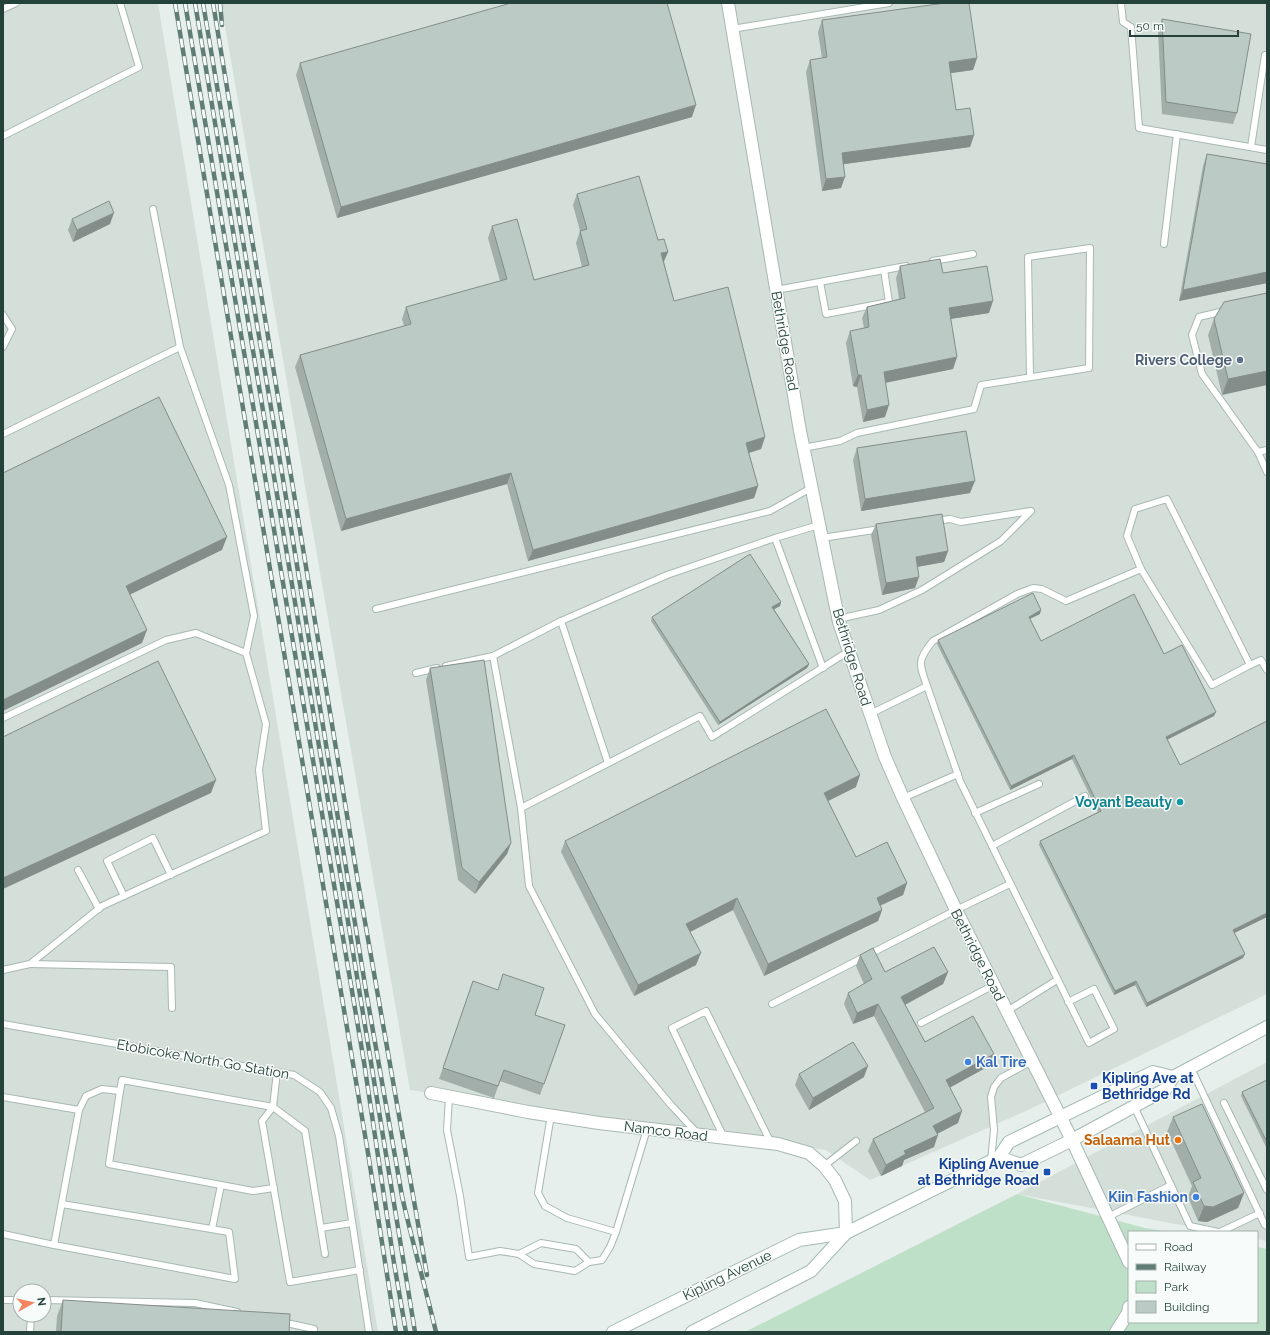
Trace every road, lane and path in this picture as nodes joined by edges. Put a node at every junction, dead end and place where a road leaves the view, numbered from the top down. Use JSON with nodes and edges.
{"nodes":[{"id":1,"x":16,"y":3,"type":"edge"},
{"id":2,"x":120,"y":3,"type":"edge"},
{"id":3,"x":728,"y":3,"type":"edge"},
{"id":4,"x":889,"y":3,"type":"edge"},
{"id":5,"x":1121,"y":3,"type":"edge"},
{"id":6,"x":3,"y":9,"type":"edge"},
{"id":7,"x":732,"y":29,"type":"junction"},
{"id":8,"x":1265,"y":54,"type":"dead end"},
{"id":9,"x":1177,"y":134,"type":"junction"},
{"id":10,"x":3,"y":136,"type":"edge"},
{"id":11,"x":1252,"y":147,"type":"junction"},
{"id":12,"x":1267,"y":150,"type":"edge"},
{"id":13,"x":153,"y":209,"type":"dead end"},
{"id":14,"x":1164,"y":244,"type":"dead end"},
{"id":15,"x":973,"y":254,"type":"dead end"},
{"id":16,"x":928,"y":262,"type":"edge"},
{"id":17,"x":913,"y":265,"type":"edge"},
{"id":18,"x":884,"y":270,"type":"junction"},
{"id":19,"x":820,"y":282,"type":"junction"},
{"id":20,"x":776,"y":290,"type":"junction"},
{"id":21,"x":1229,"y":310,"type":"edge"},
{"id":22,"x":3,"y":315,"type":"edge"},
{"id":23,"x":3,"y":347,"type":"edge"},
{"id":24,"x":180,"y":347,"type":"junction"},
{"id":25,"x":1030,"y":377,"type":"junction"},
{"id":26,"x":4,"y":431,"type":"edge"},
{"id":27,"x":804,"y":448,"type":"junction"},
{"id":28,"x":1267,"y":450,"type":"edge"},
{"id":29,"x":1258,"y":452,"type":"junction"},
{"id":30,"x":1267,"y":472,"type":"edge"},
{"id":31,"x":811,"y":488,"type":"junction"},
{"id":32,"x":927,"y":522,"type":"edge"},
{"id":33,"x":819,"y":525,"type":"junction"},
{"id":34,"x":889,"y":528,"type":"edge"},
{"id":35,"x":775,"y":538,"type":"junction"},
{"id":36,"x":822,"y":538,"type":"junction"},
{"id":37,"x":1142,"y":569,"type":"junction"},
{"id":38,"x":376,"y":609,"type":"dead end"},
{"id":39,"x":838,"y":619,"type":"junction"},
{"id":40,"x":561,"y":621,"type":"junction"},
{"id":41,"x":849,"y":652,"type":"junction"},
{"id":42,"x":246,"y":653,"type":"junction"},
{"id":43,"x":493,"y":656,"type":"junction"},
{"id":44,"x":1250,"y":665,"type":"junction"},
{"id":45,"x":823,"y":668,"type":"junction"},
{"id":46,"x":1267,"y":670,"type":"edge"},
{"id":47,"x":416,"y":673,"type":"dead end"},
{"id":48,"x":927,"y":686,"type":"junction"},
{"id":49,"x":870,"y":714,"type":"junction"},
{"id":50,"x":3,"y":718,"type":"edge"},
{"id":51,"x":608,"y":763,"type":"junction"},
{"id":52,"x":958,"y":774,"type":"junction"},
{"id":53,"x":1039,"y":784,"type":"dead end"},
{"id":54,"x":1085,"y":796,"type":"dead end"},
{"id":55,"x":903,"y":798,"type":"junction"},
{"id":56,"x":521,"y":808,"type":"junction"},
{"id":57,"x":975,"y":813,"type":"junction"},
{"id":58,"x":992,"y":846,"type":"junction"},
{"id":59,"x":78,"y":870,"type":"dead end"},
{"id":60,"x":171,"y":875,"type":"junction"},
{"id":61,"x":1010,"y":884,"type":"junction"},
{"id":62,"x":124,"y":896,"type":"junction"},
{"id":63,"x":99,"y":909,"type":"junction"},
{"id":64,"x":956,"y":910,"type":"junction"},
{"id":65,"x":30,"y":964,"type":"junction"},
{"id":66,"x":3,"y":970,"type":"edge"},
{"id":67,"x":1057,"y":980,"type":"junction"},
{"id":68,"x":994,"y":984,"type":"junction"},
{"id":69,"x":1068,"y":1002,"type":"junction"},
{"id":70,"x":772,"y":1004,"type":"dead end"},
{"id":71,"x":172,"y":1008,"type":"dead end"},
{"id":72,"x":1007,"y":1011,"type":"junction"},
{"id":73,"x":921,"y":1023,"type":"dead end"},
{"id":74,"x":3,"y":1024,"type":"edge"},
{"id":75,"x":1267,"y":1027,"type":"edge"},
{"id":76,"x":1032,"y":1061,"type":"junction"},
{"id":77,"x":1190,"y":1068,"type":"junction"},
{"id":78,"x":277,"y":1072,"type":"junction"},
{"id":79,"x":1173,"y":1077,"type":"junction"},
{"id":80,"x":120,"y":1091,"type":"junction"},
{"id":81,"x":431,"y":1093,"type":"dead end"},
{"id":82,"x":3,"y":1097,"type":"edge"},
{"id":83,"x":449,"y":1097,"type":"junction"},
{"id":84,"x":1224,"y":1103,"type":"dead end"},
{"id":85,"x":1134,"y":1106,"type":"junction"},
{"id":86,"x":273,"y":1107,"type":"junction"},
{"id":87,"x":79,"y":1110,"type":"junction"},
{"id":88,"x":551,"y":1115,"type":"junction"},
{"id":89,"x":1061,"y":1118,"type":"junction"},
{"id":90,"x":647,"y":1129,"type":"junction"},
{"id":91,"x":700,"y":1135,"type":"junction"},
{"id":92,"x":724,"y":1138,"type":"junction"},
{"id":93,"x":1072,"y":1140,"type":"junction"},
{"id":94,"x":856,"y":1141,"type":"dead end"},
{"id":95,"x":770,"y":1143,"type":"junction"},
{"id":96,"x":995,"y":1159,"type":"junction"},
{"id":97,"x":824,"y":1166,"type":"junction"},
{"id":98,"x":220,"y":1185,"type":"junction"},
{"id":99,"x":1171,"y":1185,"type":"junction"},
{"id":100,"x":274,"y":1188,"type":"junction"},
{"id":101,"x":1267,"y":1190,"type":"edge"},
{"id":102,"x":62,"y":1204,"type":"junction"},
{"id":103,"x":1260,"y":1213,"type":"junction"},
{"id":104,"x":1108,"y":1217,"type":"junction"},
{"id":105,"x":352,"y":1223,"type":"junction"},
{"id":106,"x":1266,"y":1225,"type":"edge"},
{"id":107,"x":320,"y":1228,"type":"junction"},
{"id":108,"x":212,"y":1229,"type":"junction"},
{"id":109,"x":1214,"y":1231,"type":"edge"},
{"id":110,"x":1221,"y":1231,"type":"edge"},
{"id":111,"x":616,"y":1232,"type":"junction"},
{"id":112,"x":846,"y":1233,"type":"junction"},
{"id":113,"x":3,"y":1234,"type":"edge"},
{"id":114,"x":54,"y":1246,"type":"junction"},
{"id":115,"x":325,"y":1254,"type":"dead end"},
{"id":116,"x":519,"y":1254,"type":"junction"},
{"id":117,"x":1128,"y":1260,"type":"edge"},
{"id":118,"x":589,"y":1262,"type":"junction"},
{"id":119,"x":360,"y":1270,"type":"junction"},
{"id":120,"x":52,"y":1300,"type":"edge"},
{"id":121,"x":1128,"y":1313,"type":"edge"},
{"id":122,"x":247,"y":1314,"type":"edge"},
{"id":123,"x":276,"y":1320,"type":"edge"},
{"id":124,"x":314,"y":1332,"type":"edge"},
{"id":125,"x":369,"y":1332,"type":"edge"},
{"id":126,"x":613,"y":1332,"type":"edge"},
{"id":127,"x":692,"y":1332,"type":"edge"},
{"id":128,"x":1116,"y":1332,"type":"edge"}],
"edges":[{"from":1,"to":6,"type":"lane"},
{"from":2,"to":10,"type":"lane"},
{"from":3,"to":7,"type":"street","name":"Bethridge Road"},
{"from":4,"to":7,"type":"lane"},
{"from":5,"to":9,"type":"lane"},
{"from":7,"to":20,"type":"street","name":"Bethridge Road"},
{"from":8,"to":11,"type":"lane"},
{"from":9,"to":11,"type":"lane"},
{"from":9,"to":14,"type":"lane"},
{"from":11,"to":12,"type":"lane"},
{"from":13,"to":24,"type":"lane"},
{"from":15,"to":16,"type":"lane"},
{"from":17,"to":18,"type":"lane"},
{"from":18,"to":19,"type":"lane"},
{"from":18,"to":19,"type":"lane"},
{"from":19,"to":20,"type":"lane"},
{"from":20,"to":27,"type":"street","name":"Bethridge Road"},
{"from":21,"to":29,"type":"lane"},
{"from":22,"to":23,"type":"lane"},
{"from":24,"to":26,"type":"lane"},
{"from":24,"to":42,"type":"lane"},
{"from":25,"to":25,"type":"lane"},
{"from":25,"to":27,"type":"lane"},
{"from":27,"to":31,"type":"street","name":"Bethridge Road"},
{"from":28,"to":29,"type":"lane"},
{"from":29,"to":30,"type":"lane"},
{"from":31,"to":33,"type":"street","name":"Bethridge Road"},
{"from":31,"to":38,"type":"lane"},
{"from":32,"to":39,"type":"lane"},
{"from":33,"to":35,"type":"lane"},
{"from":33,"to":36,"type":"street","name":"Bethridge Road"},
{"from":34,"to":36,"type":"lane"},
{"from":35,"to":40,"type":"lane"},
{"from":35,"to":45,"type":"lane"},
{"from":36,"to":39,"type":"street","name":"Bethridge Road"},
{"from":37,"to":44,"type":"lane"},
{"from":37,"to":44,"type":"lane"},
{"from":37,"to":48,"type":"lane"},
{"from":39,"to":41,"type":"street","name":"Bethridge Road"},
{"from":40,"to":43,"type":"lane"},
{"from":40,"to":51,"type":"lane"},
{"from":41,"to":45,"type":"lane"},
{"from":41,"to":49,"type":"street","name":"Bethridge Road"},
{"from":42,"to":50,"type":"lane"},
{"from":42,"to":60,"type":"lane"},
{"from":43,"to":47,"type":"lane"},
{"from":43,"to":56,"type":"lane"},
{"from":44,"to":46,"type":"lane"},
{"from":45,"to":51,"type":"lane"},
{"from":48,"to":49,"type":"lane"},
{"from":48,"to":52,"type":"lane"},
{"from":49,"to":55,"type":"street","name":"Bethridge Road"},
{"from":51,"to":56,"type":"lane"},
{"from":52,"to":55,"type":"lane"},
{"from":52,"to":57,"type":"lane"},
{"from":53,"to":57,"type":"lane"},
{"from":54,"to":58,"type":"lane"},
{"from":55,"to":64,"type":"street","name":"Bethridge Road"},
{"from":56,"to":91,"type":"lane"},
{"from":57,"to":58,"type":"lane"},
{"from":58,"to":61,"type":"lane"},
{"from":59,"to":63,"type":"lane"},
{"from":60,"to":62,"type":"lane"},
{"from":60,"to":62,"type":"lane"},
{"from":61,"to":64,"type":"lane"},
{"from":61,"to":67,"type":"lane"},
{"from":62,"to":63,"type":"lane"},
{"from":63,"to":65,"type":"lane"},
{"from":64,"to":68,"type":"street","name":"Bethridge Road"},
{"from":64,"to":70,"type":"lane"},
{"from":65,"to":66,"type":"lane"},
{"from":65,"to":71,"type":"lane"},
{"from":67,"to":69,"type":"lane"},
{"from":67,"to":72,"type":"lane"},
{"from":68,"to":72,"type":"street","name":"Bethridge Road"},
{"from":68,"to":73,"type":"lane"},
{"from":69,"to":69,"type":"lane"},
{"from":72,"to":76,"type":"street","name":"Bethridge Road"},
{"from":74,"to":78,"type":"lane","name":"Etobicoke North Go Station"},
{"from":75,"to":77,"type":"street"},
{"from":76,"to":89,"type":"street","name":"Bethridge Road"},
{"from":76,"to":96,"type":"lane"},
{"from":77,"to":79,"type":"street"},
{"from":77,"to":103,"type":"lane"},
{"from":78,"to":86,"type":"lane"},
{"from":78,"to":105,"type":"lane","name":"Etobicoke North Go Station"},
{"from":79,"to":85,"type":"street"},
{"from":79,"to":89,"type":"street","name":"Kipling Avenue"},
{"from":80,"to":86,"type":"lane"},
{"from":80,"to":87,"type":"lane"},
{"from":80,"to":98,"type":"lane"},
{"from":81,"to":83,"type":"street","name":"Namco Road"},
{"from":82,"to":87,"type":"lane"},
{"from":83,"to":88,"type":"street","name":"Namco Road"},
{"from":83,"to":116,"type":"lane"},
{"from":84,"to":101,"type":"lane"},
{"from":85,"to":93,"type":"street"},
{"from":85,"to":99,"type":"lane"},
{"from":86,"to":100,"type":"lane"},
{"from":86,"to":107,"type":"lane"},
{"from":87,"to":102,"type":"lane"},
{"from":88,"to":90,"type":"street","name":"Namco Road"},
{"from":88,"to":111,"type":"lane"},
{"from":89,"to":93,"type":"street","name":"Bethridge Road"},
{"from":89,"to":96,"type":"street","name":"Kipling Avenue"},
{"from":90,"to":91,"type":"street","name":"Namco Road"},
{"from":90,"to":111,"type":"lane"},
{"from":91,"to":92,"type":"street","name":"Namco Road"},
{"from":92,"to":95,"type":"street","name":"Namco Road"},
{"from":92,"to":95,"type":"lane"},
{"from":93,"to":96,"type":"street"},
{"from":93,"to":104,"type":"street","name":"Bethridge Road"},
{"from":94,"to":97,"type":"lane"},
{"from":95,"to":97,"type":"street","name":"Namco Road"},
{"from":96,"to":112,"type":"street","name":"Kipling Avenue"},
{"from":97,"to":112,"type":"street","name":"Namco Road"},
{"from":98,"to":100,"type":"lane"},
{"from":98,"to":108,"type":"lane"},
{"from":99,"to":104,"type":"lane"},
{"from":99,"to":109,"type":"lane"},
{"from":100,"to":119,"type":"lane"},
{"from":102,"to":108,"type":"lane"},
{"from":102,"to":114,"type":"lane"},
{"from":103,"to":106,"type":"lane"},
{"from":103,"to":110,"type":"lane"},
{"from":104,"to":117,"type":"street","name":"Bethridge Road"},
{"from":105,"to":107,"type":"lane"},
{"from":105,"to":119,"type":"lane","name":"Etobicoke North Go Station"},
{"from":107,"to":115,"type":"lane"},
{"from":108,"to":114,"type":"lane"},
{"from":111,"to":118,"type":"lane"},
{"from":112,"to":126,"type":"street","name":"Kipling Avenue"},
{"from":112,"to":127,"type":"street","name":"Kipling Avenue"},
{"from":113,"to":114,"type":"lane"},
{"from":116,"to":118,"type":"lane"},
{"from":116,"to":118,"type":"lane"},
{"from":119,"to":125,"type":"lane","name":"Etobicoke North Go Station"},
{"from":120,"to":122,"type":"lane"},
{"from":121,"to":128,"type":"street"},
{"from":123,"to":124,"type":"lane"}]}
